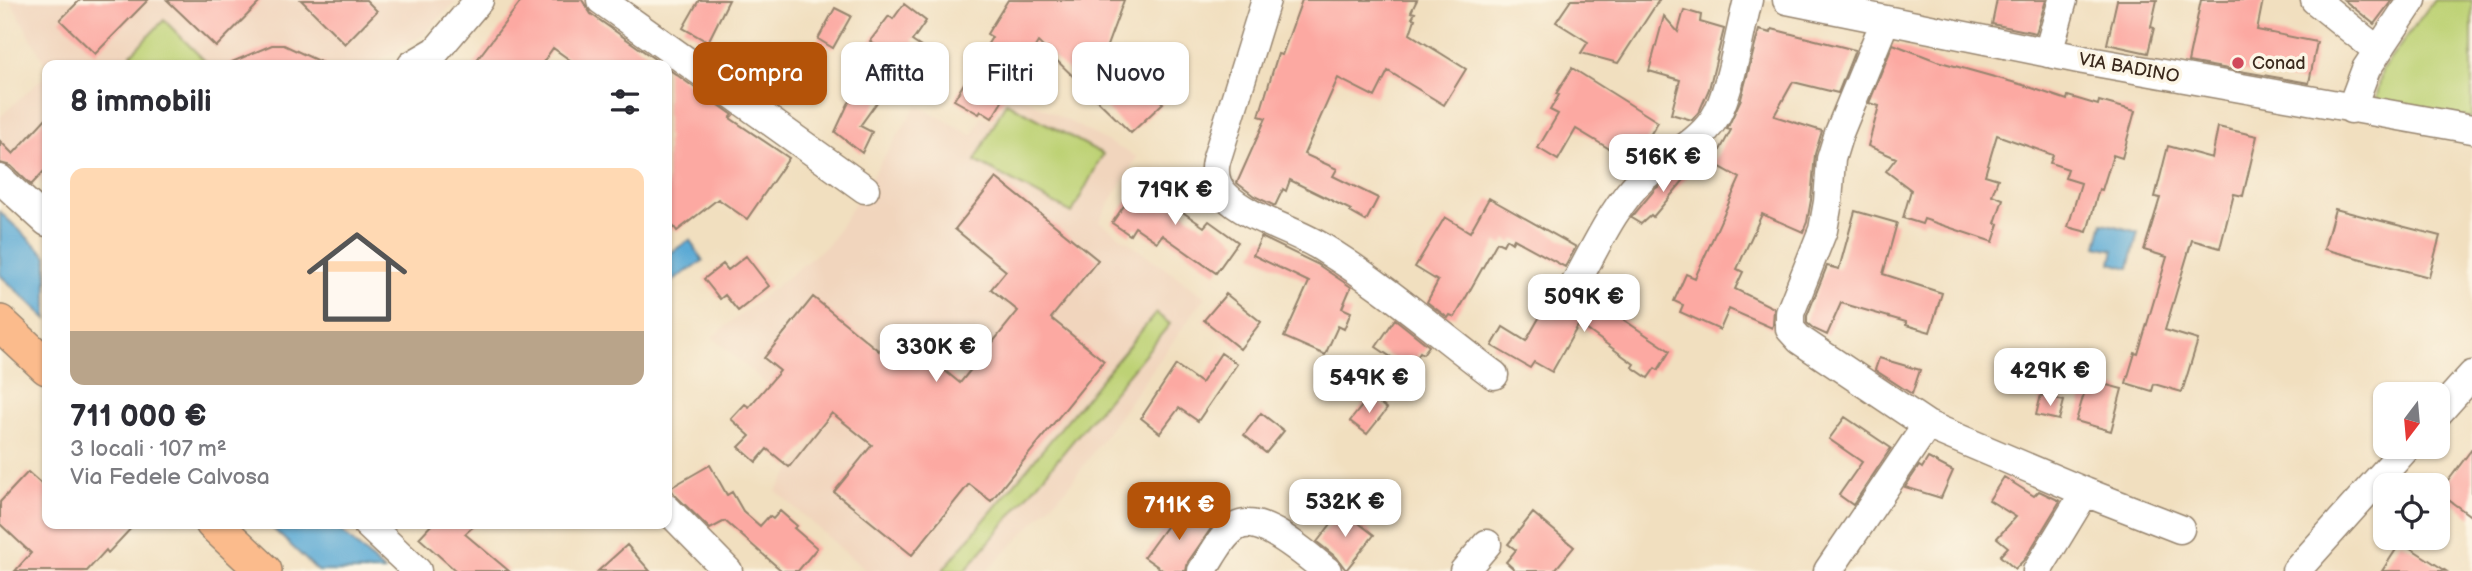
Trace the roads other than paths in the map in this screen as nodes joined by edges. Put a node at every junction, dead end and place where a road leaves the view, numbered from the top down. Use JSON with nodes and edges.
{"nodes":[{"id":1,"x":479,"y":0,"type":"edge"},
{"id":2,"x":601,"y":0,"type":"edge"},
{"id":3,"x":1266,"y":0,"type":"edge"},
{"id":4,"x":1748,"y":0,"type":"edge"},
{"id":5,"x":1787,"y":0,"type":"edge"},
{"id":6,"x":2063,"y":0,"type":"edge"},
{"id":7,"x":2315,"y":0,"type":"edge"},
{"id":8,"x":2412,"y":0,"type":"edge"},
{"id":9,"x":1885,"y":21,"type":"junction"},
{"id":10,"x":2377,"y":50,"type":"junction"},
{"id":11,"x":2048,"y":53,"type":"junction"},
{"id":12,"x":442,"y":58,"type":"edge"},
{"id":13,"x":2351,"y":109,"type":"junction"},
{"id":14,"x":2472,"y":129,"type":"edge"},
{"id":15,"x":0,"y":179,"type":"edge"},
{"id":16,"x":864,"y":189,"type":"dead end"},
{"id":17,"x":42,"y":217,"type":"edge"},
{"id":18,"x":1574,"y":286,"type":"dead end"},
{"id":19,"x":0,"y":323,"type":"edge"},
{"id":20,"x":42,"y":362,"type":"edge"},
{"id":21,"x":2472,"y":375,"type":"edge"},
{"id":22,"x":1494,"y":376,"type":"dead end"},
{"id":23,"x":2450,"y":400,"type":"edge"},
{"id":24,"x":1927,"y":425,"type":"junction"},
{"id":25,"x":2396,"y":459,"type":"edge"},
{"id":26,"x":2085,"y":492,"type":"junction"},
{"id":27,"x":672,"y":514,"type":"edge"},
{"id":28,"x":219,"y":529,"type":"edge"},
{"id":29,"x":372,"y":529,"type":"edge"},
{"id":30,"x":2180,"y":529,"type":"dead end"},
{"id":31,"x":1487,"y":544,"type":"dead end"},
{"id":32,"x":264,"y":571,"type":"edge"},
{"id":33,"x":417,"y":571,"type":"edge"},
{"id":34,"x":728,"y":571,"type":"edge"},
{"id":35,"x":1202,"y":571,"type":"edge"},
{"id":36,"x":1327,"y":571,"type":"edge"},
{"id":37,"x":1464,"y":571,"type":"edge"},
{"id":38,"x":1828,"y":571,"type":"edge"},
{"id":39,"x":2036,"y":571,"type":"edge"},
{"id":40,"x":2296,"y":571,"type":"edge"}],
"edges":[{"from":1,"to":12,"type":"street"},
{"from":2,"to":16,"type":"street"},
{"from":3,"to":22,"type":"street"},
{"from":4,"to":18,"type":"street"},
{"from":5,"to":9,"type":"street","name":"VIA BADINO"},
{"from":6,"to":11,"type":"street"},
{"from":7,"to":10,"type":"street"},
{"from":8,"to":10,"type":"street"},
{"from":9,"to":11,"type":"street","name":"VIA BADINO"},
{"from":9,"to":24,"type":"street"},
{"from":10,"to":13,"type":"street"},
{"from":11,"to":13,"type":"street","name":"VIA BADINO"},
{"from":13,"to":14,"type":"street","name":"VIA BADINO"},
{"from":15,"to":17,"type":"street"},
{"from":19,"to":20,"type":"main road"},
{"from":21,"to":23,"type":"street"},
{"from":24,"to":26,"type":"street"},
{"from":24,"to":38,"type":"street"},
{"from":25,"to":40,"type":"street"},
{"from":26,"to":30,"type":"street"},
{"from":26,"to":39,"type":"street"},
{"from":27,"to":34,"type":"street"},
{"from":28,"to":32,"type":"main road"},
{"from":29,"to":33,"type":"street"},
{"from":31,"to":37,"type":"street"},
{"from":35,"to":36,"type":"street"}]}
